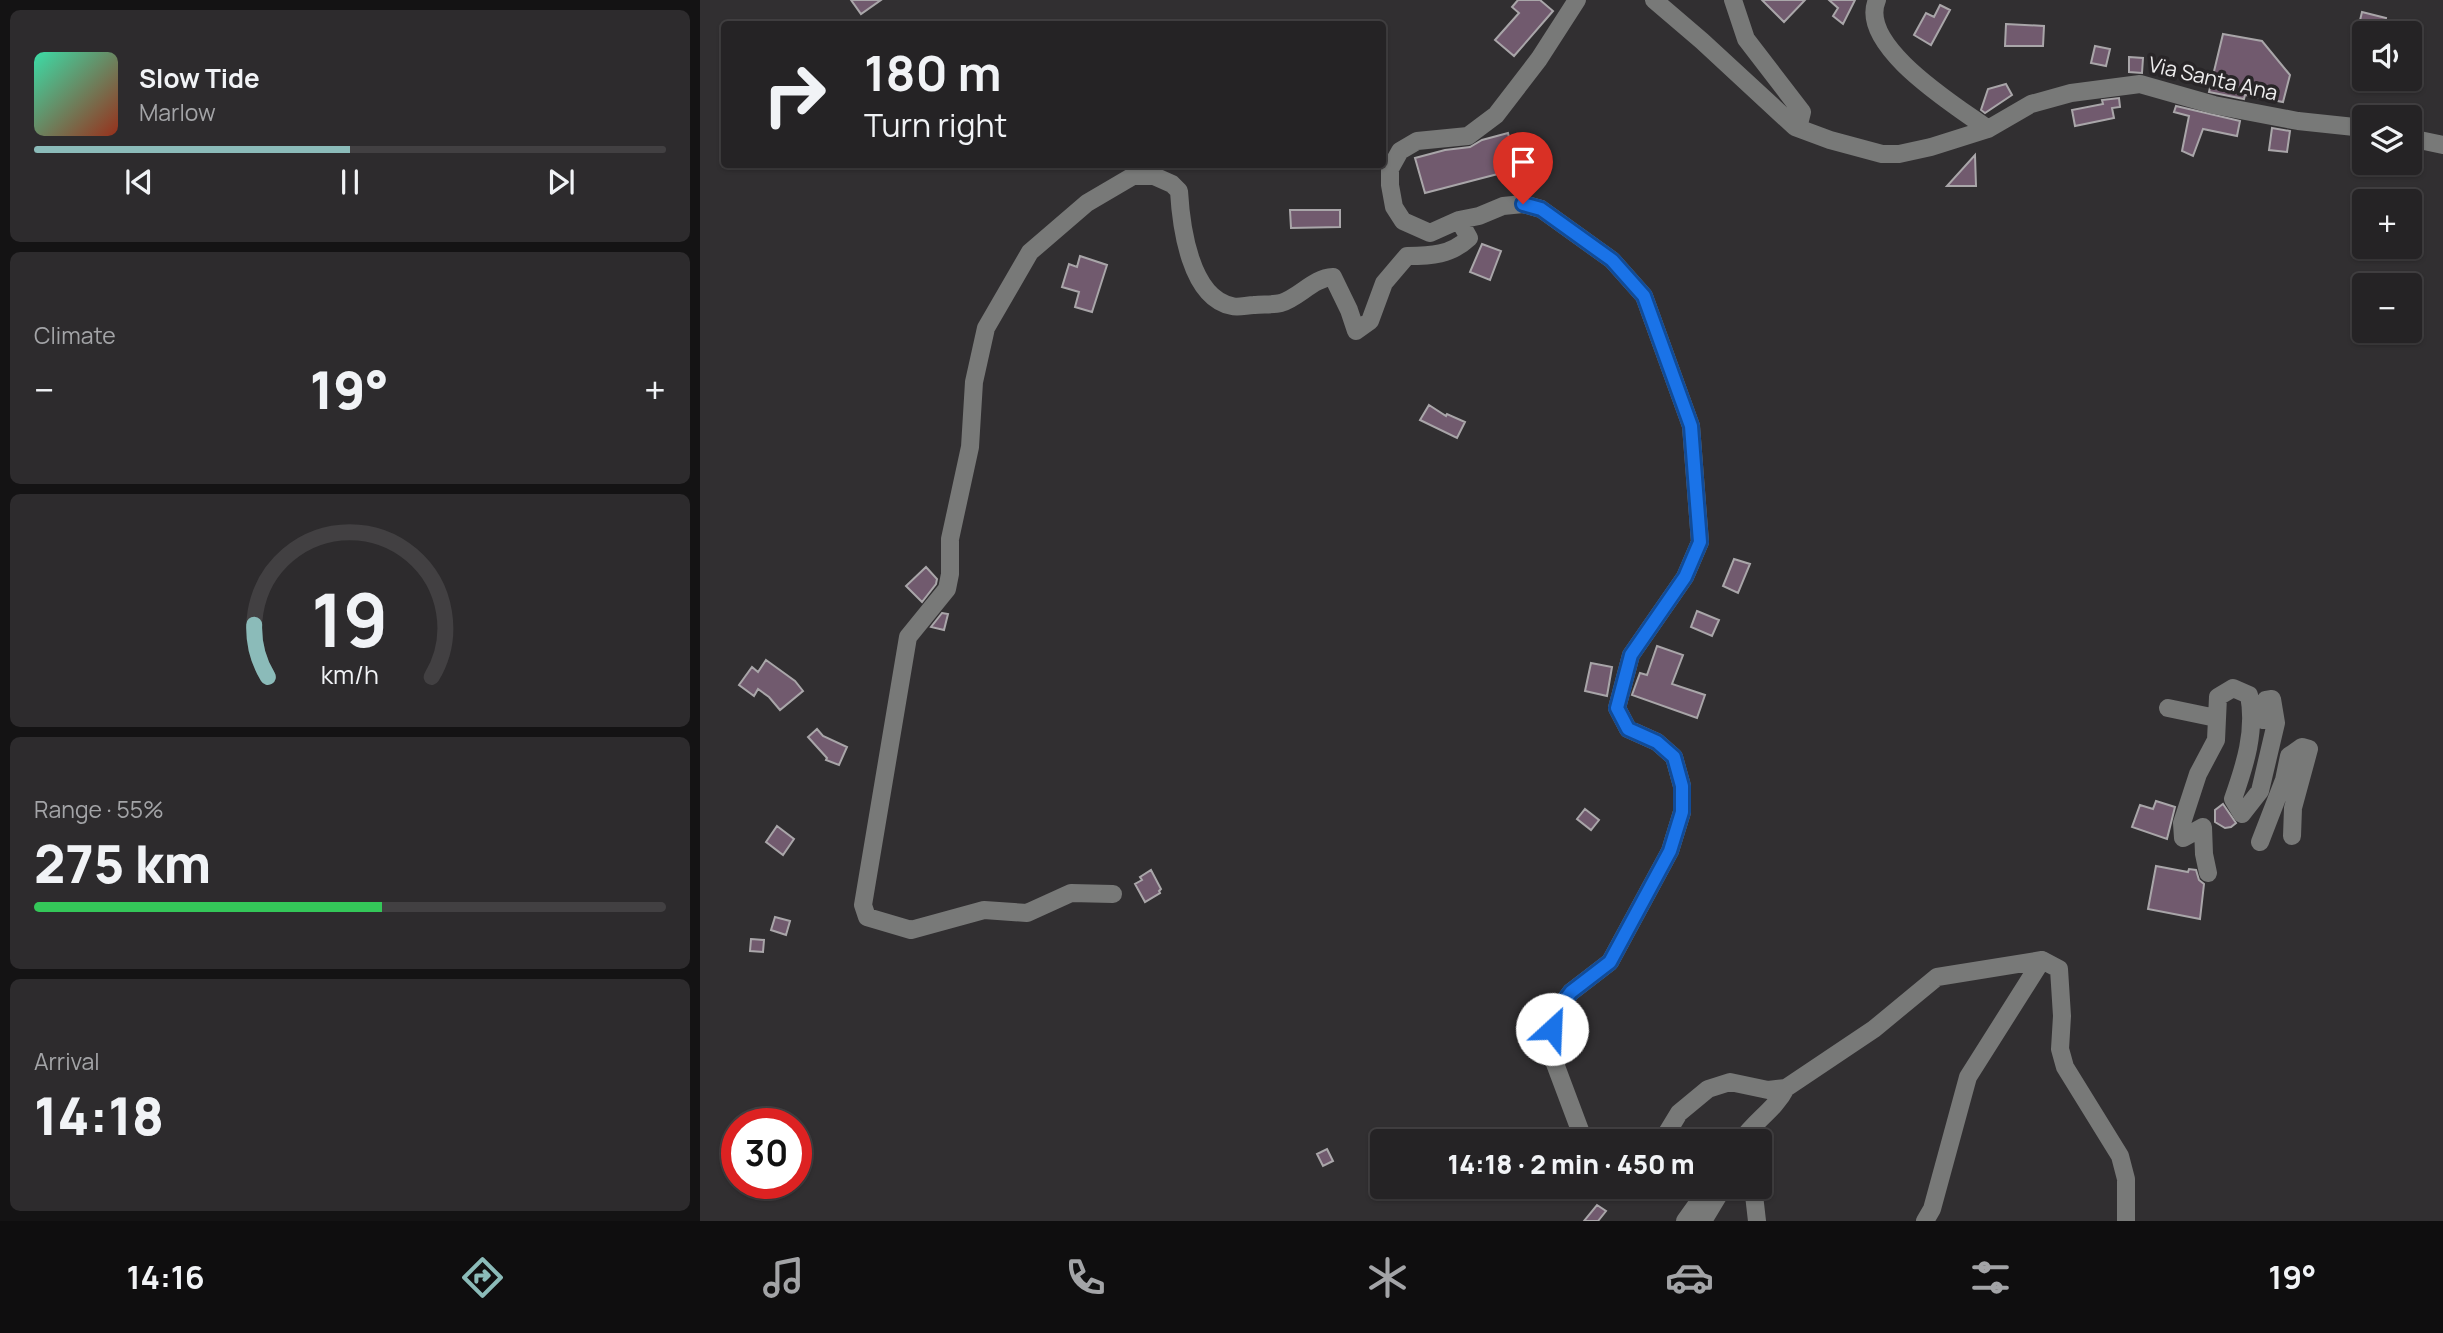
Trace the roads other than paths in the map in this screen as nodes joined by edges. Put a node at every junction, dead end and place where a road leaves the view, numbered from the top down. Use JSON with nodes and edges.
{"nodes":[{"id":1,"x":1577,"y":0,"type":"edge"},
{"id":2,"x":1654,"y":0,"type":"edge"},
{"id":3,"x":1733,"y":0,"type":"edge"},
{"id":4,"x":1877,"y":0,"type":"edge"},
{"id":5,"x":1795,"y":127,"type":"junction"},
{"id":6,"x":2352,"y":127,"type":"edge"},
{"id":7,"x":1988,"y":130,"type":"junction"},
{"id":8,"x":2422,"y":141,"type":"edge"},
{"id":9,"x":2443,"y":145,"type":"edge"},
{"id":10,"x":1460,"y":220,"type":"junction"},
{"id":11,"x":2168,"y":708,"type":"dead end"},
{"id":12,"x":2216,"y":718,"type":"junction"},
{"id":13,"x":2263,"y":720,"type":"dead end"},
{"id":14,"x":2250,"y":803,"type":"junction"},
{"id":15,"x":2292,"y":836,"type":"dead end"},
{"id":16,"x":2208,"y":873,"type":"dead end"},
{"id":17,"x":1113,"y":894,"type":"dead end"},
{"id":18,"x":2042,"y":960,"type":"junction"},
{"id":19,"x":1783,"y":1096,"type":"junction"},
{"id":20,"x":1580,"y":1129,"type":"edge"},
{"id":21,"x":1669,"y":1129,"type":"edge"},
{"id":22,"x":1749,"y":1129,"type":"edge"},
{"id":23,"x":1763,"y":1129,"type":"edge"},
{"id":24,"x":1701,"y":1199,"type":"edge"},
{"id":25,"x":1716,"y":1199,"type":"edge"},
{"id":26,"x":1754,"y":1199,"type":"edge"},
{"id":27,"x":1685,"y":1221,"type":"edge"},
{"id":28,"x":1703,"y":1221,"type":"edge"},
{"id":29,"x":1756,"y":1221,"type":"edge"},
{"id":30,"x":1925,"y":1221,"type":"edge"},
{"id":31,"x":2126,"y":1221,"type":"edge"}],
"edges":[{"from":1,"to":10,"type":"street"},
{"from":2,"to":5,"type":"street","name":"Via Santa Ana"},
{"from":3,"to":5,"type":"street"},
{"from":4,"to":7,"type":"street"},
{"from":5,"to":7,"type":"street","name":"Via Santa Ana"},
{"from":6,"to":7,"type":"street","name":"Via Santa Ana"},
{"from":8,"to":9,"type":"street"},
{"from":10,"to":17,"type":"street"},
{"from":10,"to":20,"type":"street"},
{"from":11,"to":12,"type":"street"},
{"from":12,"to":14,"type":"street"},
{"from":12,"to":16,"type":"street"},
{"from":13,"to":14,"type":"street"},
{"from":14,"to":15,"type":"street"},
{"from":18,"to":19,"type":"street"},
{"from":18,"to":30,"type":"street"},
{"from":18,"to":31,"type":"street"},
{"from":19,"to":21,"type":"street"},
{"from":19,"to":22,"type":"street"},
{"from":19,"to":23,"type":"street"},
{"from":24,"to":27,"type":"street"},
{"from":25,"to":28,"type":"street"},
{"from":26,"to":29,"type":"street"}]}
